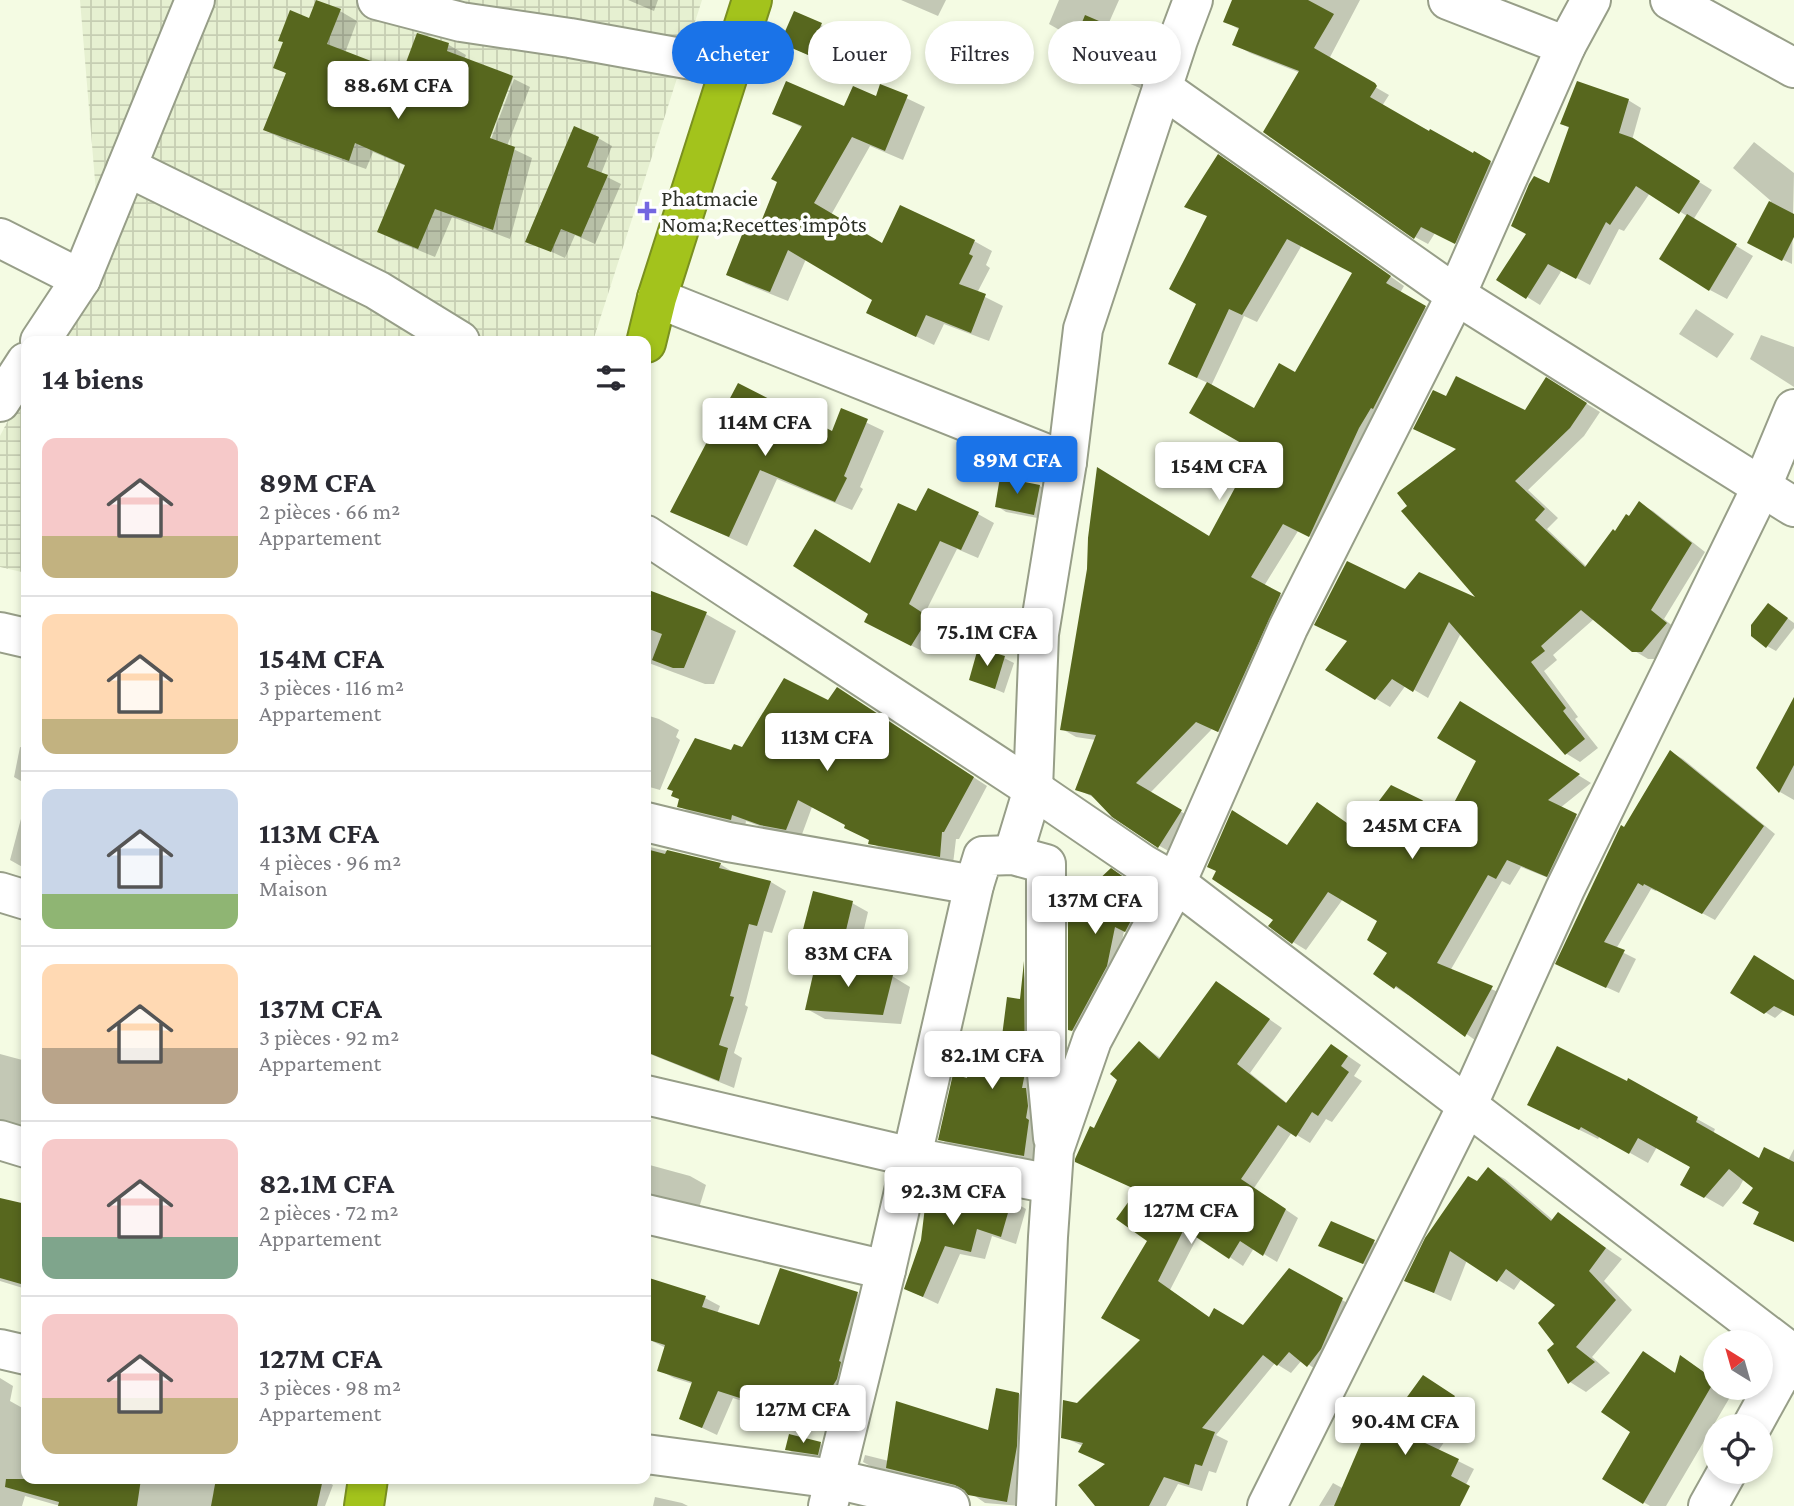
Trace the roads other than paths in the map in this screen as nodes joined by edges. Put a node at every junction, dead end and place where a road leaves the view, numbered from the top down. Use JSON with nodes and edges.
{"nodes":[{"id":1,"x":195,"y":0,"type":"edge"},
{"id":2,"x":377,"y":0,"type":"edge"},
{"id":3,"x":751,"y":0,"type":"edge"},
{"id":4,"x":1193,"y":0,"type":"edge"},
{"id":5,"x":1448,"y":0,"type":"edge"},
{"id":6,"x":1591,"y":0,"type":"edge"},
{"id":7,"x":1670,"y":0,"type":"edge"},
{"id":8,"x":467,"y":11,"type":"edge"},
{"id":9,"x":745,"y":21,"type":"edge"},
{"id":10,"x":1566,"y":46,"type":"junction"},
{"id":11,"x":672,"y":56,"type":"edge"},
{"id":12,"x":1794,"y":68,"type":"edge"},
{"id":13,"x":726,"y":84,"type":"edge"},
{"id":14,"x":1162,"y":88,"type":"junction"},
{"id":15,"x":127,"y":167,"type":"junction"},
{"id":16,"x":0,"y":238,"type":"edge"},
{"id":17,"x":80,"y":279,"type":"junction"},
{"id":18,"x":1456,"y":295,"type":"junction"},
{"id":19,"x":657,"y":299,"type":"junction"},
{"id":20,"x":43,"y":336,"type":"edge"},
{"id":21,"x":452,"y":336,"type":"edge"},
{"id":22,"x":648,"y":336,"type":"edge"},
{"id":23,"x":21,"y":370,"type":"edge"},
{"id":24,"x":0,"y":402,"type":"edge"},
{"id":25,"x":1794,"y":409,"type":"edge"},
{"id":26,"x":1067,"y":462,"type":"junction"},
{"id":27,"x":1762,"y":486,"type":"junction"},
{"id":28,"x":1794,"y":506,"type":"edge"},
{"id":29,"x":651,"y":538,"type":"edge"},
{"id":30,"x":0,"y":632,"type":"edge"},
{"id":31,"x":21,"y":637,"type":"edge"},
{"id":32,"x":1033,"y":789,"type":"junction"},
{"id":33,"x":651,"y":823,"type":"edge"},
{"id":34,"x":1013,"y":855,"type":"junction"},
{"id":35,"x":1176,"y":883,"type":"junction"},
{"id":36,"x":974,"y":885,"type":"junction"},
{"id":37,"x":0,"y":892,"type":"edge"},
{"id":38,"x":21,"y":898,"type":"edge"},
{"id":39,"x":651,"y":1096,"type":"edge"},
{"id":40,"x":1468,"y":1104,"type":"junction"},
{"id":41,"x":0,"y":1140,"type":"edge"},
{"id":42,"x":21,"y":1146,"type":"edge"},
{"id":43,"x":912,"y":1157,"type":"junction"},
{"id":44,"x":1053,"y":1167,"type":"junction"},
{"id":45,"x":651,"y":1215,"type":"edge"},
{"id":46,"x":886,"y":1270,"type":"junction"},
{"id":47,"x":0,"y":1349,"type":"edge"},
{"id":48,"x":1793,"y":1353,"type":"edge"},
{"id":49,"x":21,"y":1354,"type":"edge"},
{"id":50,"x":1759,"y":1414,"type":"edge"},
{"id":51,"x":651,"y":1455,"type":"edge"},
{"id":52,"x":368,"y":1484,"type":"edge"},
{"id":53,"x":1720,"y":1484,"type":"edge"},
{"id":54,"x":832,"y":1492,"type":"edge"},
{"id":55,"x":364,"y":1506,"type":"edge"},
{"id":56,"x":950,"y":1506,"type":"edge"},
{"id":57,"x":1036,"y":1506,"type":"edge"},
{"id":58,"x":1267,"y":1506,"type":"edge"},
{"id":59,"x":1708,"y":1506,"type":"edge"}],
"edges":[{"from":1,"to":15,"type":"street"},
{"from":2,"to":8,"type":"street"},
{"from":3,"to":9,"type":"highway"},
{"from":4,"to":14,"type":"street"},
{"from":5,"to":10,"type":"street"},
{"from":6,"to":10,"type":"street"},
{"from":7,"to":12,"type":"street"},
{"from":8,"to":11,"type":"street"},
{"from":10,"to":18,"type":"street"},
{"from":13,"to":19,"type":"highway"},
{"from":14,"to":18,"type":"street"},
{"from":14,"to":26,"type":"street"},
{"from":15,"to":17,"type":"street"},
{"from":15,"to":21,"type":"street"},
{"from":16,"to":17,"type":"street"},
{"from":17,"to":20,"type":"street"},
{"from":18,"to":27,"type":"street"},
{"from":18,"to":35,"type":"street"},
{"from":19,"to":22,"type":"highway"},
{"from":19,"to":26,"type":"street"},
{"from":23,"to":24,"type":"street"},
{"from":25,"to":27,"type":"street"},
{"from":26,"to":32,"type":"street"},
{"from":27,"to":28,"type":"street"},
{"from":27,"to":40,"type":"street"},
{"from":29,"to":32,"type":"street"},
{"from":30,"to":31,"type":"street"},
{"from":32,"to":34,"type":"street"},
{"from":32,"to":35,"type":"street"},
{"from":33,"to":36,"type":"street"},
{"from":34,"to":36,"type":"street"},
{"from":34,"to":44,"type":"street"},
{"from":35,"to":40,"type":"street"},
{"from":35,"to":44,"type":"street"},
{"from":36,"to":43,"type":"street"},
{"from":37,"to":38,"type":"street"},
{"from":39,"to":43,"type":"street"},
{"from":40,"to":48,"type":"street"},
{"from":40,"to":58,"type":"street"},
{"from":41,"to":42,"type":"street"},
{"from":43,"to":44,"type":"street"},
{"from":43,"to":46,"type":"street"},
{"from":44,"to":57,"type":"street"},
{"from":45,"to":46,"type":"street"},
{"from":46,"to":54,"type":"street"},
{"from":47,"to":49,"type":"street"},
{"from":48,"to":50,"type":"street"},
{"from":51,"to":54,"type":"street"},
{"from":52,"to":55,"type":"highway"},
{"from":53,"to":59,"type":"street"},
{"from":54,"to":56,"type":"street"}]}
